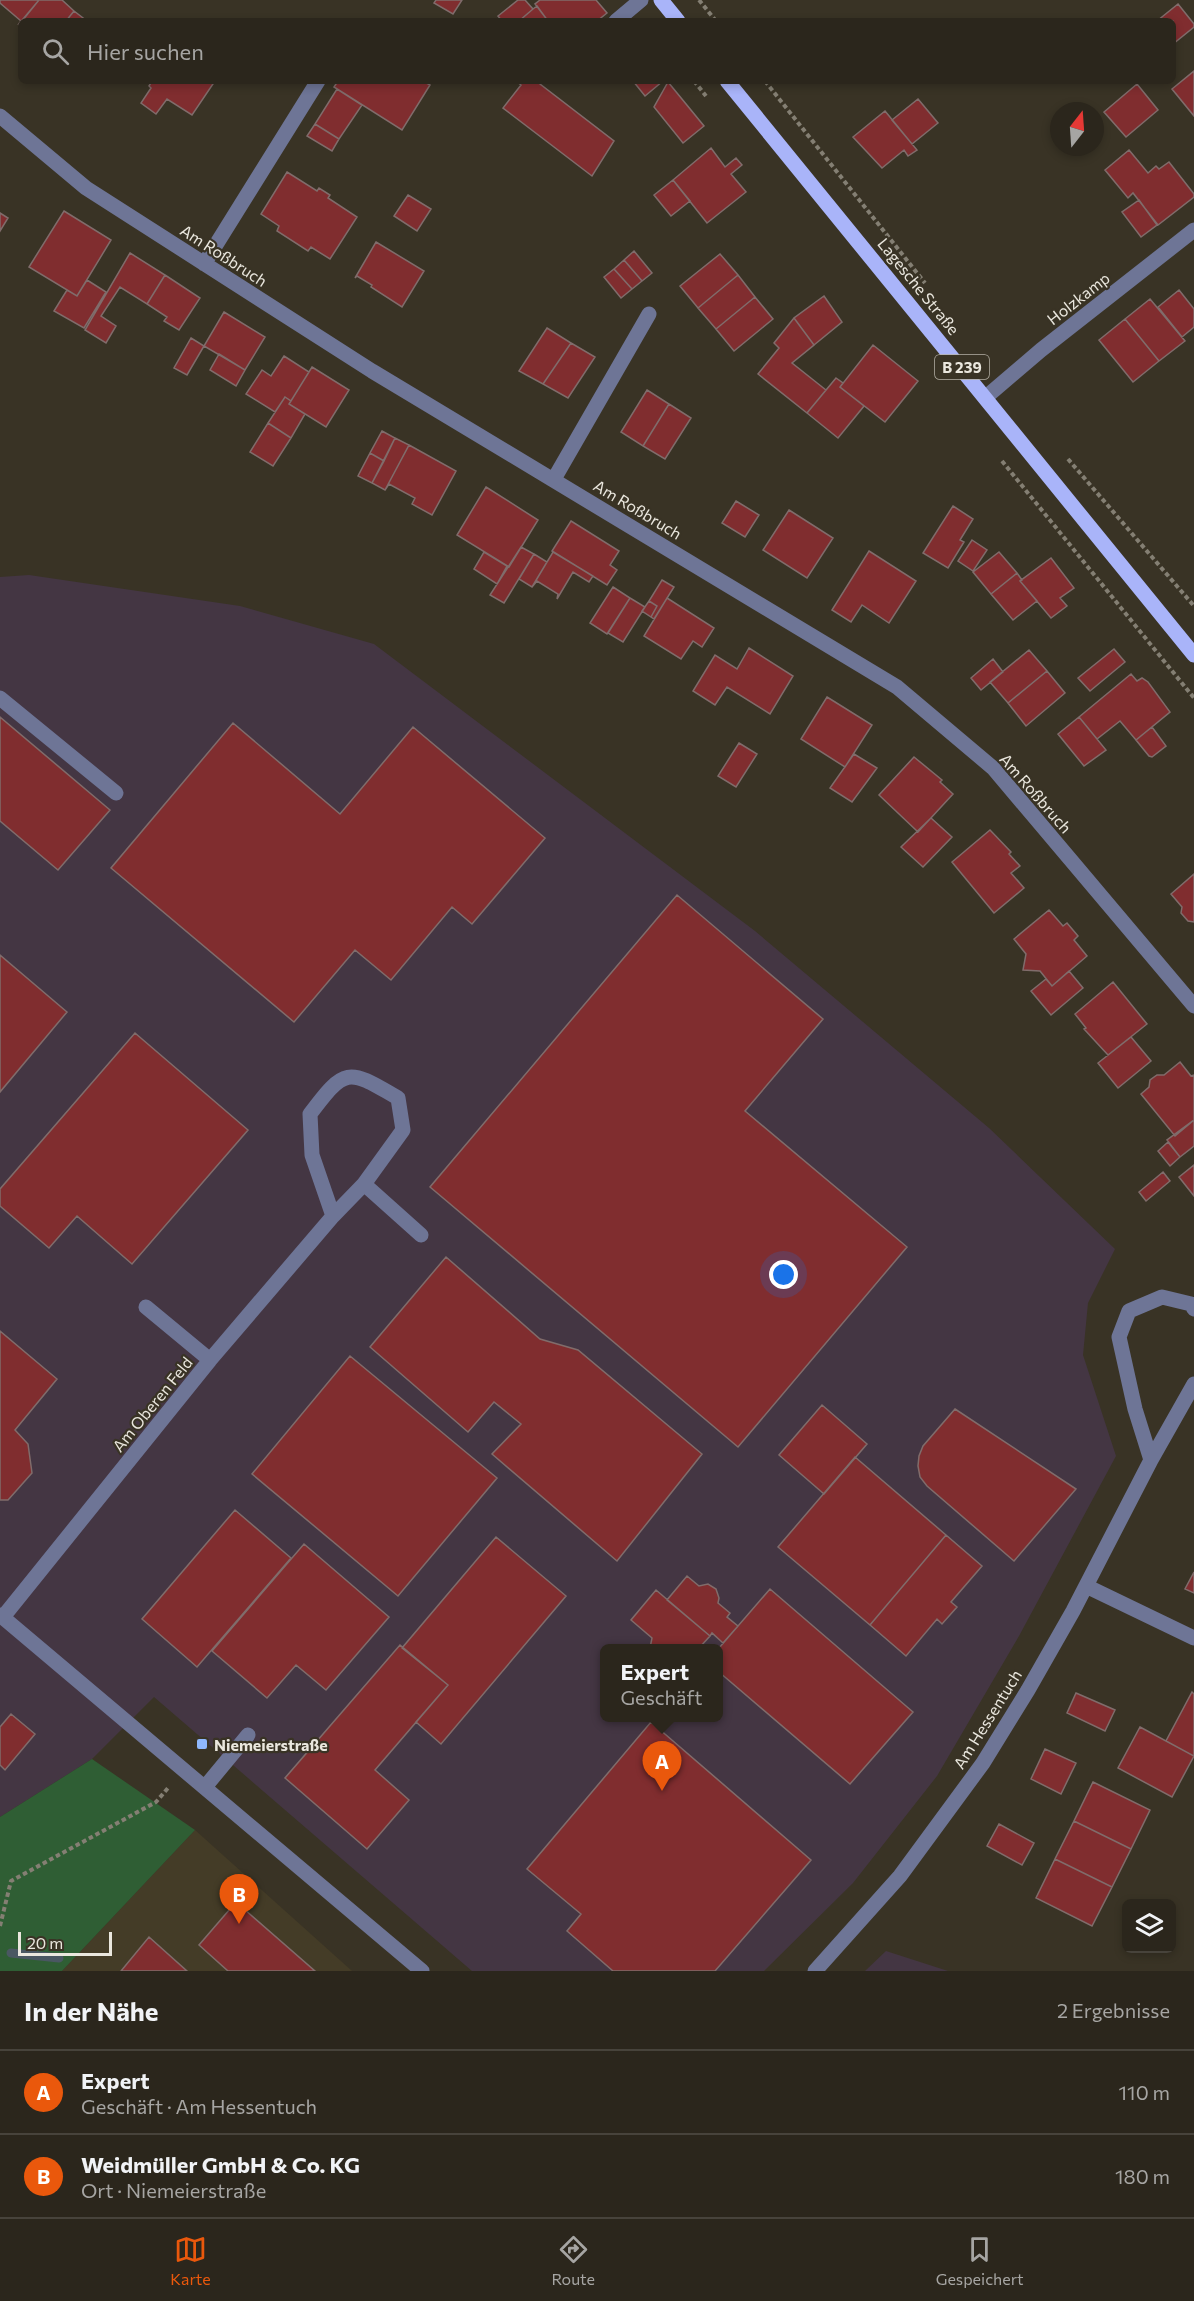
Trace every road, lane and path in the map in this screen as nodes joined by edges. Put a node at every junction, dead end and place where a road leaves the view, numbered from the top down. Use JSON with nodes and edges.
{"nodes":[{"id":1,"x":641,"y":0,"type":"edge"},
{"id":2,"x":661,"y":0,"type":"edge"},
{"id":3,"x":699,"y":0,"type":"edge"},
{"id":4,"x":620,"y":18,"type":"edge"},
{"id":5,"x":676,"y":18,"type":"edge"},
{"id":6,"x":714,"y":18,"type":"edge"},
{"id":7,"x":316,"y":84,"type":"edge"},
{"id":8,"x":729,"y":84,"type":"edge"},
{"id":9,"x":767,"y":84,"type":"edge"},
{"id":10,"x":0,"y":116,"type":"edge"},
{"id":11,"x":1194,"y":230,"type":"edge"},
{"id":12,"x":204,"y":264,"type":"junction"},
{"id":13,"x":929,"y":287,"type":"dead end"},
{"id":14,"x":649,"y":314,"type":"dead end"},
{"id":15,"x":986,"y":397,"type":"junction"},
{"id":16,"x":1062,"y":451,"type":"dead end"},
{"id":17,"x":554,"y":479,"type":"junction"},
{"id":18,"x":1194,"y":606,"type":"edge"},
{"id":19,"x":1194,"y":655,"type":"edge"},
{"id":20,"x":0,"y":698,"type":"edge"},
{"id":21,"x":116,"y":793,"type":"dead end"},
{"id":22,"x":1194,"y":1006,"type":"edge"},
{"id":23,"x":364,"y":1184,"type":"junction"},
{"id":24,"x":333,"y":1216,"type":"junction"},
{"id":25,"x":421,"y":1234,"type":"dead end"},
{"id":26,"x":146,"y":1307,"type":"dead end"},
{"id":27,"x":1194,"y":1309,"type":"edge"},
{"id":28,"x":210,"y":1360,"type":"junction"},
{"id":29,"x":1194,"y":1384,"type":"edge"},
{"id":30,"x":1151,"y":1460,"type":"junction"},
{"id":31,"x":1086,"y":1586,"type":"junction"},
{"id":32,"x":2,"y":1616,"type":"edge"},
{"id":33,"x":1194,"y":1638,"type":"edge"},
{"id":34,"x":248,"y":1735,"type":"dead end"},
{"id":35,"x":184,"y":1770,"type":"junction"},
{"id":36,"x":205,"y":1787,"type":"junction"},
{"id":37,"x":0,"y":1926,"type":"edge"},
{"id":38,"x":422,"y":1971,"type":"edge"},
{"id":39,"x":815,"y":1971,"type":"edge"}],
"edges":[{"from":1,"to":4,"type":"street"},
{"from":2,"to":5,"type":"main road"},
{"from":3,"to":6,"type":"path"},
{"from":7,"to":12,"type":"street"},
{"from":8,"to":15,"type":"main road","name":"Lagesche Straße","number":"B 239"},
{"from":9,"to":13,"type":"path"},
{"from":10,"to":12,"type":"street","name":"Am Roßbruch"},
{"from":11,"to":15,"type":"street","name":"Holzkamp"},
{"from":12,"to":17,"type":"street","name":"Am Roßbruch"},
{"from":14,"to":17,"type":"street"},
{"from":15,"to":19,"type":"main road","name":"Lagesche Straße","number":"B 239"},
{"from":16,"to":18,"type":"path"},
{"from":17,"to":22,"type":"street","name":"Am Roßbruch"},
{"from":20,"to":21,"type":"street"},
{"from":23,"to":24,"type":"street","name":"Am Oberen Feld"},
{"from":23,"to":24,"type":"street","name":"Am Oberen Feld"},
{"from":23,"to":25,"type":"street"},
{"from":24,"to":28,"type":"street","name":"Am Oberen Feld"},
{"from":26,"to":28,"type":"street"},
{"from":27,"to":30,"type":"street"},
{"from":28,"to":32,"type":"street","name":"Am Oberen Feld"},
{"from":29,"to":30,"type":"street","name":"Am Hessentuch"},
{"from":30,"to":31,"type":"street","name":"Am Hessentuch"},
{"from":31,"to":33,"type":"street"},
{"from":31,"to":39,"type":"street","name":"Am Hessentuch"},
{"from":32,"to":35,"type":"street"},
{"from":34,"to":36,"type":"street"},
{"from":35,"to":36,"type":"street"},
{"from":35,"to":37,"type":"path"},
{"from":36,"to":38,"type":"street"}]}
